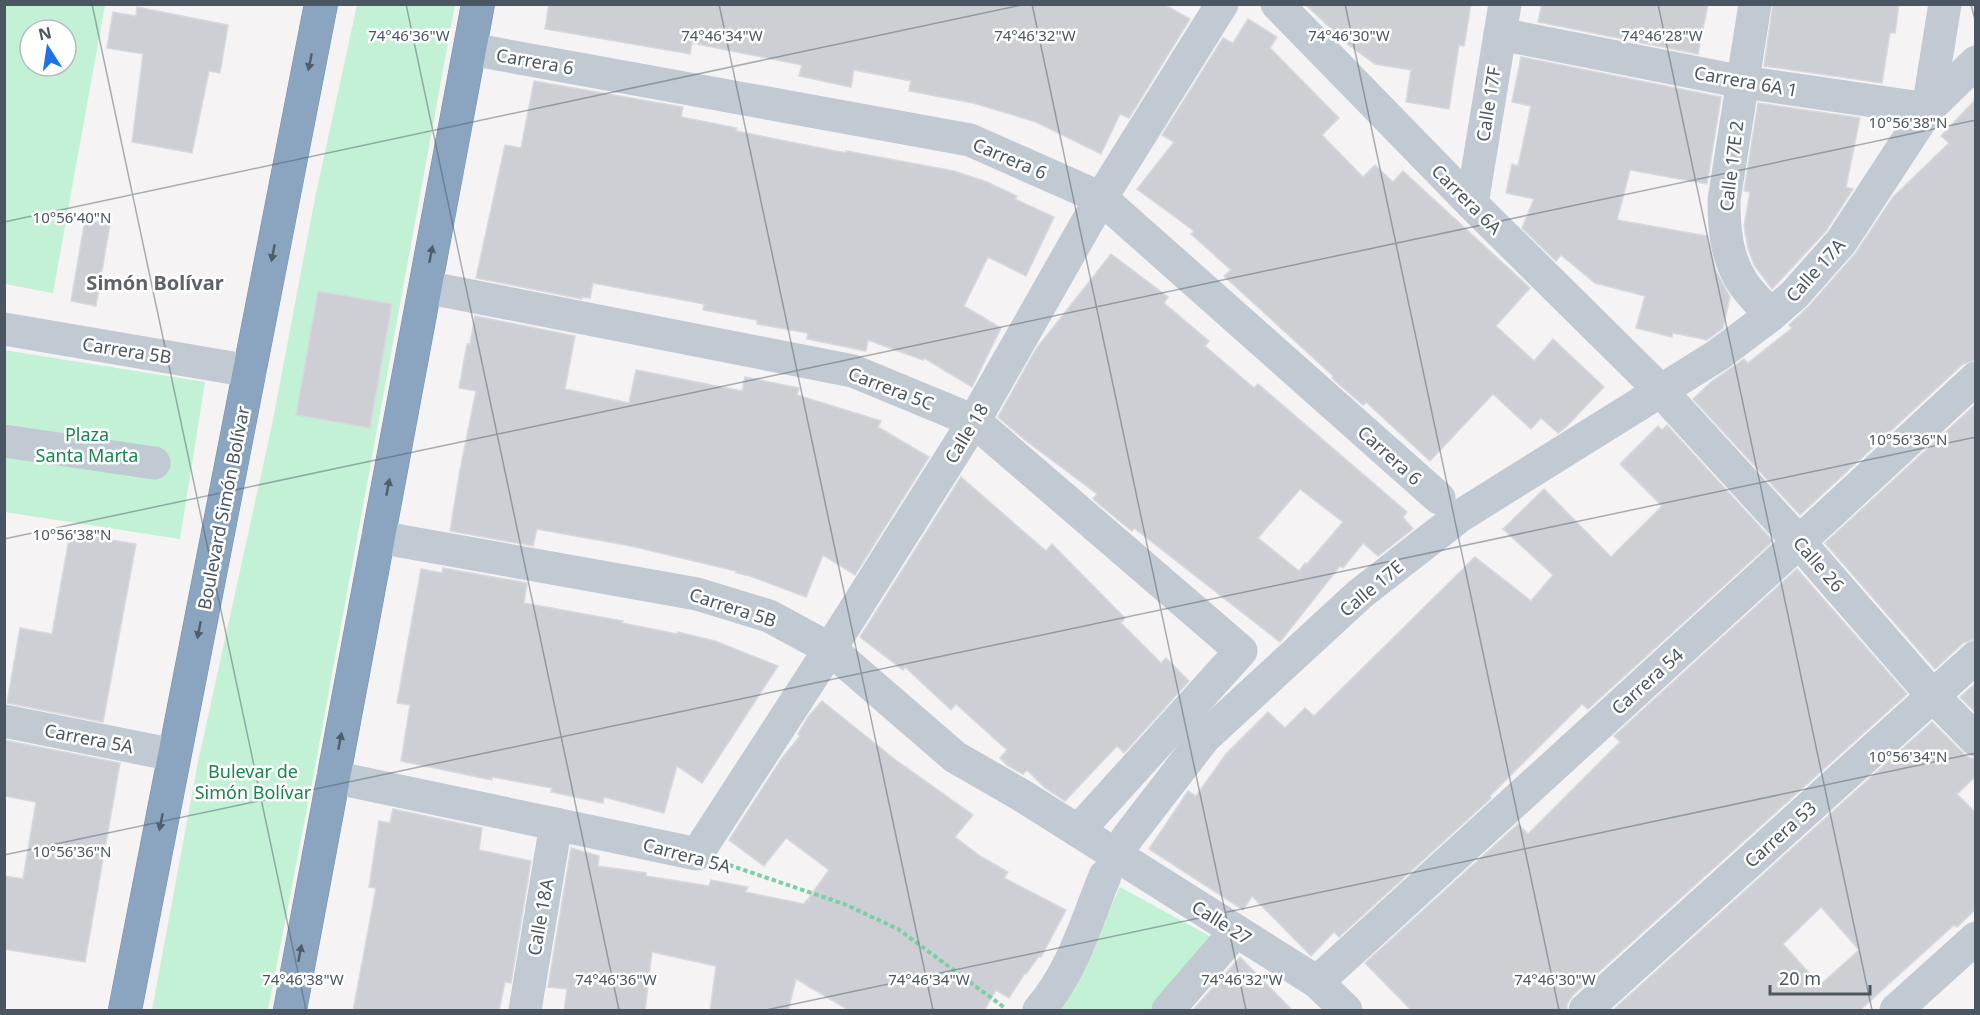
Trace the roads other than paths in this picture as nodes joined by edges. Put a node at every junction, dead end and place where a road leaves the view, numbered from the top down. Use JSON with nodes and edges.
{"nodes":[{"id":1,"x":321,"y":4,"type":"edge"},
{"id":2,"x":478,"y":4,"type":"edge"},
{"id":3,"x":1222,"y":4,"type":"edge"},
{"id":4,"x":1277,"y":4,"type":"edge"},
{"id":5,"x":1755,"y":4,"type":"edge"},
{"id":6,"x":1945,"y":4,"type":"edge"},
{"id":7,"x":1503,"y":19,"type":"edge"},
{"id":8,"x":470,"y":49,"type":"junction"},
{"id":9,"x":1976,"y":62,"type":"edge"},
{"id":10,"x":1743,"y":82,"type":"junction"},
{"id":11,"x":1928,"y":109,"type":"junction"},
{"id":12,"x":1101,"y":198,"type":"junction"},
{"id":13,"x":1472,"y":204,"type":"junction"},
{"id":14,"x":425,"y":287,"type":"junction"},
{"id":15,"x":1771,"y":315,"type":"junction"},
{"id":16,"x":4,"y":329,"type":"edge"},
{"id":17,"x":250,"y":370,"type":"junction"},
{"id":18,"x":1976,"y":378,"type":"edge"},
{"id":19,"x":1660,"y":390,"type":"junction"},
{"id":20,"x":974,"y":421,"type":"junction"},
{"id":21,"x":4,"y":441,"type":"edge"},
{"id":22,"x":154,"y":463,"type":"dead end"},
{"id":23,"x":1439,"y":498,"type":"dead end"},
{"id":24,"x":378,"y":537,"type":"junction"},
{"id":25,"x":1799,"y":542,"type":"junction"},
{"id":26,"x":831,"y":649,"type":"junction"},
{"id":27,"x":1976,"y":657,"type":"edge"},
{"id":28,"x":1933,"y":696,"type":"junction"},
{"id":29,"x":4,"y":721,"type":"edge"},
{"id":30,"x":1976,"y":740,"type":"edge"},
{"id":31,"x":174,"y":755,"type":"junction"},
{"id":32,"x":333,"y":777,"type":"junction"},
{"id":33,"x":556,"y":824,"type":"junction"},
{"id":34,"x":1086,"y":836,"type":"junction"},
{"id":35,"x":1127,"y":838,"type":"dead end"},
{"id":36,"x":697,"y":855,"type":"joint"},
{"id":37,"x":1105,"y":876,"type":"dead end"},
{"id":38,"x":1236,"y":931,"type":"junction"},
{"id":39,"x":1976,"y":938,"type":"edge"},
{"id":40,"x":1317,"y":982,"type":"junction"},
{"id":41,"x":125,"y":1011,"type":"edge"},
{"id":42,"x":290,"y":1011,"type":"edge"},
{"id":43,"x":525,"y":1011,"type":"edge"},
{"id":44,"x":1039,"y":1011,"type":"edge"},
{"id":45,"x":1168,"y":1011,"type":"edge"},
{"id":46,"x":1346,"y":1011,"type":"edge"},
{"id":47,"x":1585,"y":1011,"type":"edge"},
{"id":48,"x":1896,"y":1011,"type":"edge"}],
"edges":[{"from":1,"to":17,"type":"highway","name":"Boulevard Simón Bolívar","one_way":true},
{"from":2,"to":8,"type":"highway"},
{"from":3,"to":12,"type":"street","name":"Calle 18"},
{"from":4,"to":13,"type":"street","name":"Carrera 6A"},
{"from":5,"to":10,"type":"street","name":"Calle 17E 2"},
{"from":6,"to":11,"type":"street"},
{"from":7,"to":10,"type":"street","name":"Carrera 6A 1"},
{"from":7,"to":13,"type":"street","name":"Calle 17F"},
{"from":8,"to":12,"type":"street","name":"Carrera 6"},
{"from":14,"to":8,"type":"highway","one_way":true},
{"from":9,"to":11,"type":"street"},
{"from":10,"to":11,"type":"street","name":"Carrera 6A 1"},
{"from":10,"to":15,"type":"street","name":"Calle 17E 2"},
{"from":11,"to":15,"type":"street","name":"Calle 17A"},
{"from":12,"to":20,"type":"street","name":"Calle 18"},
{"from":12,"to":23,"type":"street","name":"Carrera 6"},
{"from":13,"to":19,"type":"street","name":"Carrera 6A"},
{"from":14,"to":20,"type":"street","name":"Carrera 5C"},
{"from":24,"to":14,"type":"highway","one_way":true},
{"from":15,"to":19,"type":"street","name":"Calle 17A"},
{"from":16,"to":17,"type":"street","name":"Carrera 5B"},
{"from":17,"to":31,"type":"highway","name":"Boulevard Simón Bolívar","one_way":true},
{"from":18,"to":25,"type":"street","name":"Carrera 54"},
{"from":19,"to":25,"type":"street","name":"Calle 26"},
{"from":19,"to":35,"type":"street","name":"Calle 17E"},
{"from":20,"to":26,"type":"street","name":"Calle 18"},
{"from":20,"to":34,"type":"street","name":"Carrera 5C"},
{"from":21,"to":22,"type":"street"},
{"from":24,"to":26,"type":"street","name":"Carrera 5B"},
{"from":32,"to":24,"type":"highway","one_way":true},
{"from":25,"to":28,"type":"street","name":"Calle 26"},
{"from":25,"to":40,"type":"street","name":"Carrera 54"},
{"from":26,"to":34,"type":"street","name":"Carrera 5B"},
{"from":26,"to":36,"type":"street","name":"Calle 18"},
{"from":27,"to":28,"type":"street","name":"Carrera 53"},
{"from":28,"to":30,"type":"street","name":"Calle 26"},
{"from":28,"to":47,"type":"street","name":"Carrera 53"},
{"from":29,"to":31,"type":"street","name":"Carrera 5A"},
{"from":31,"to":41,"type":"highway","name":"Boulevard Simón Bolívar","one_way":true},
{"from":32,"to":33,"type":"street","name":"Carrera 5A"},
{"from":42,"to":32,"type":"highway","one_way":true},
{"from":33,"to":36,"type":"street","name":"Carrera 5A"},
{"from":33,"to":43,"type":"street","name":"Calle 18A"},
{"from":34,"to":38,"type":"street","name":"Calle 27"},
{"from":37,"to":44,"type":"street"},
{"from":38,"to":40,"type":"street","name":"Calle 27"},
{"from":38,"to":45,"type":"street"},
{"from":39,"to":48,"type":"street"},
{"from":40,"to":46,"type":"street","name":"Calle 27"}]}
